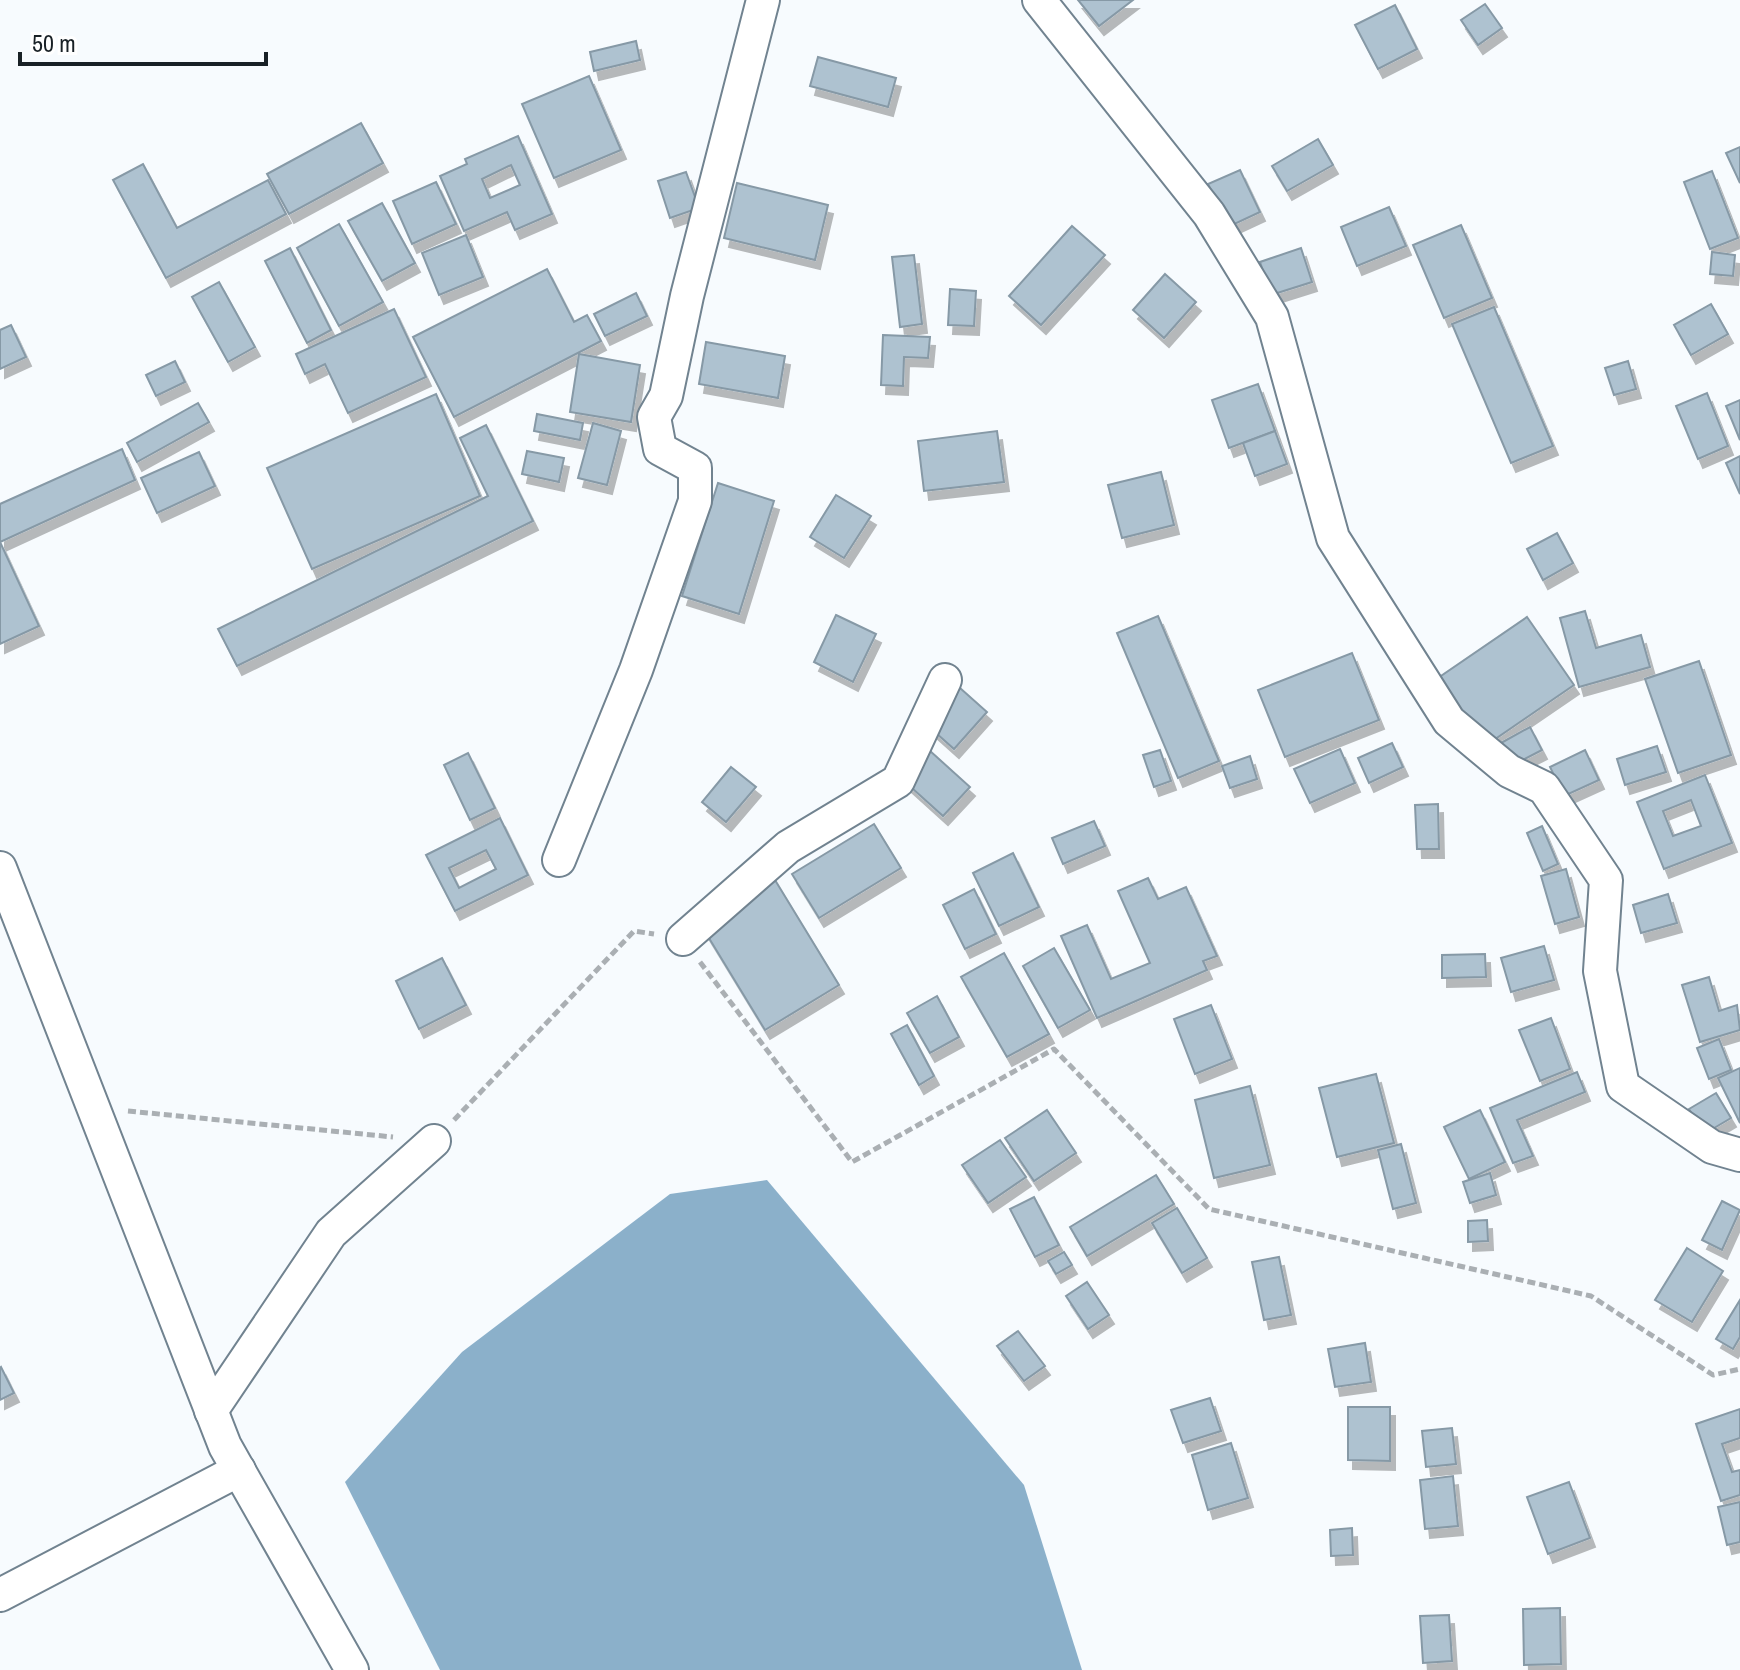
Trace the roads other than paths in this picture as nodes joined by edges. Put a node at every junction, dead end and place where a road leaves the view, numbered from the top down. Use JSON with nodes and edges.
{"nodes":[{"id":1,"x":763,"y":0,"type":"edge"},
{"id":2,"x":1039,"y":0,"type":"edge"},
{"id":3,"x":945,"y":680,"type":"dead end"},
{"id":4,"x":559,"y":860,"type":"dead end"},
{"id":5,"x":0,"y":868,"type":"edge"},
{"id":6,"x":683,"y":939,"type":"road end"},
{"id":7,"x":434,"y":1141,"type":"road end"},
{"id":8,"x":1740,"y":1155,"type":"edge"},
{"id":9,"x":211,"y":1411,"type":"junction"},
{"id":10,"x":239,"y":1470,"type":"junction"},
{"id":11,"x":0,"y":1595,"type":"edge"},
{"id":12,"x":352,"y":1670,"type":"edge"}],
"edges":[{"from":1,"to":4,"type":"street"},
{"from":2,"to":8,"type":"street"},
{"from":3,"to":6,"type":"street"},
{"from":5,"to":9,"type":"street"},
{"from":7,"to":9,"type":"street"},
{"from":9,"to":10,"type":"street"},
{"from":10,"to":11,"type":"street"},
{"from":10,"to":12,"type":"street"}]}
